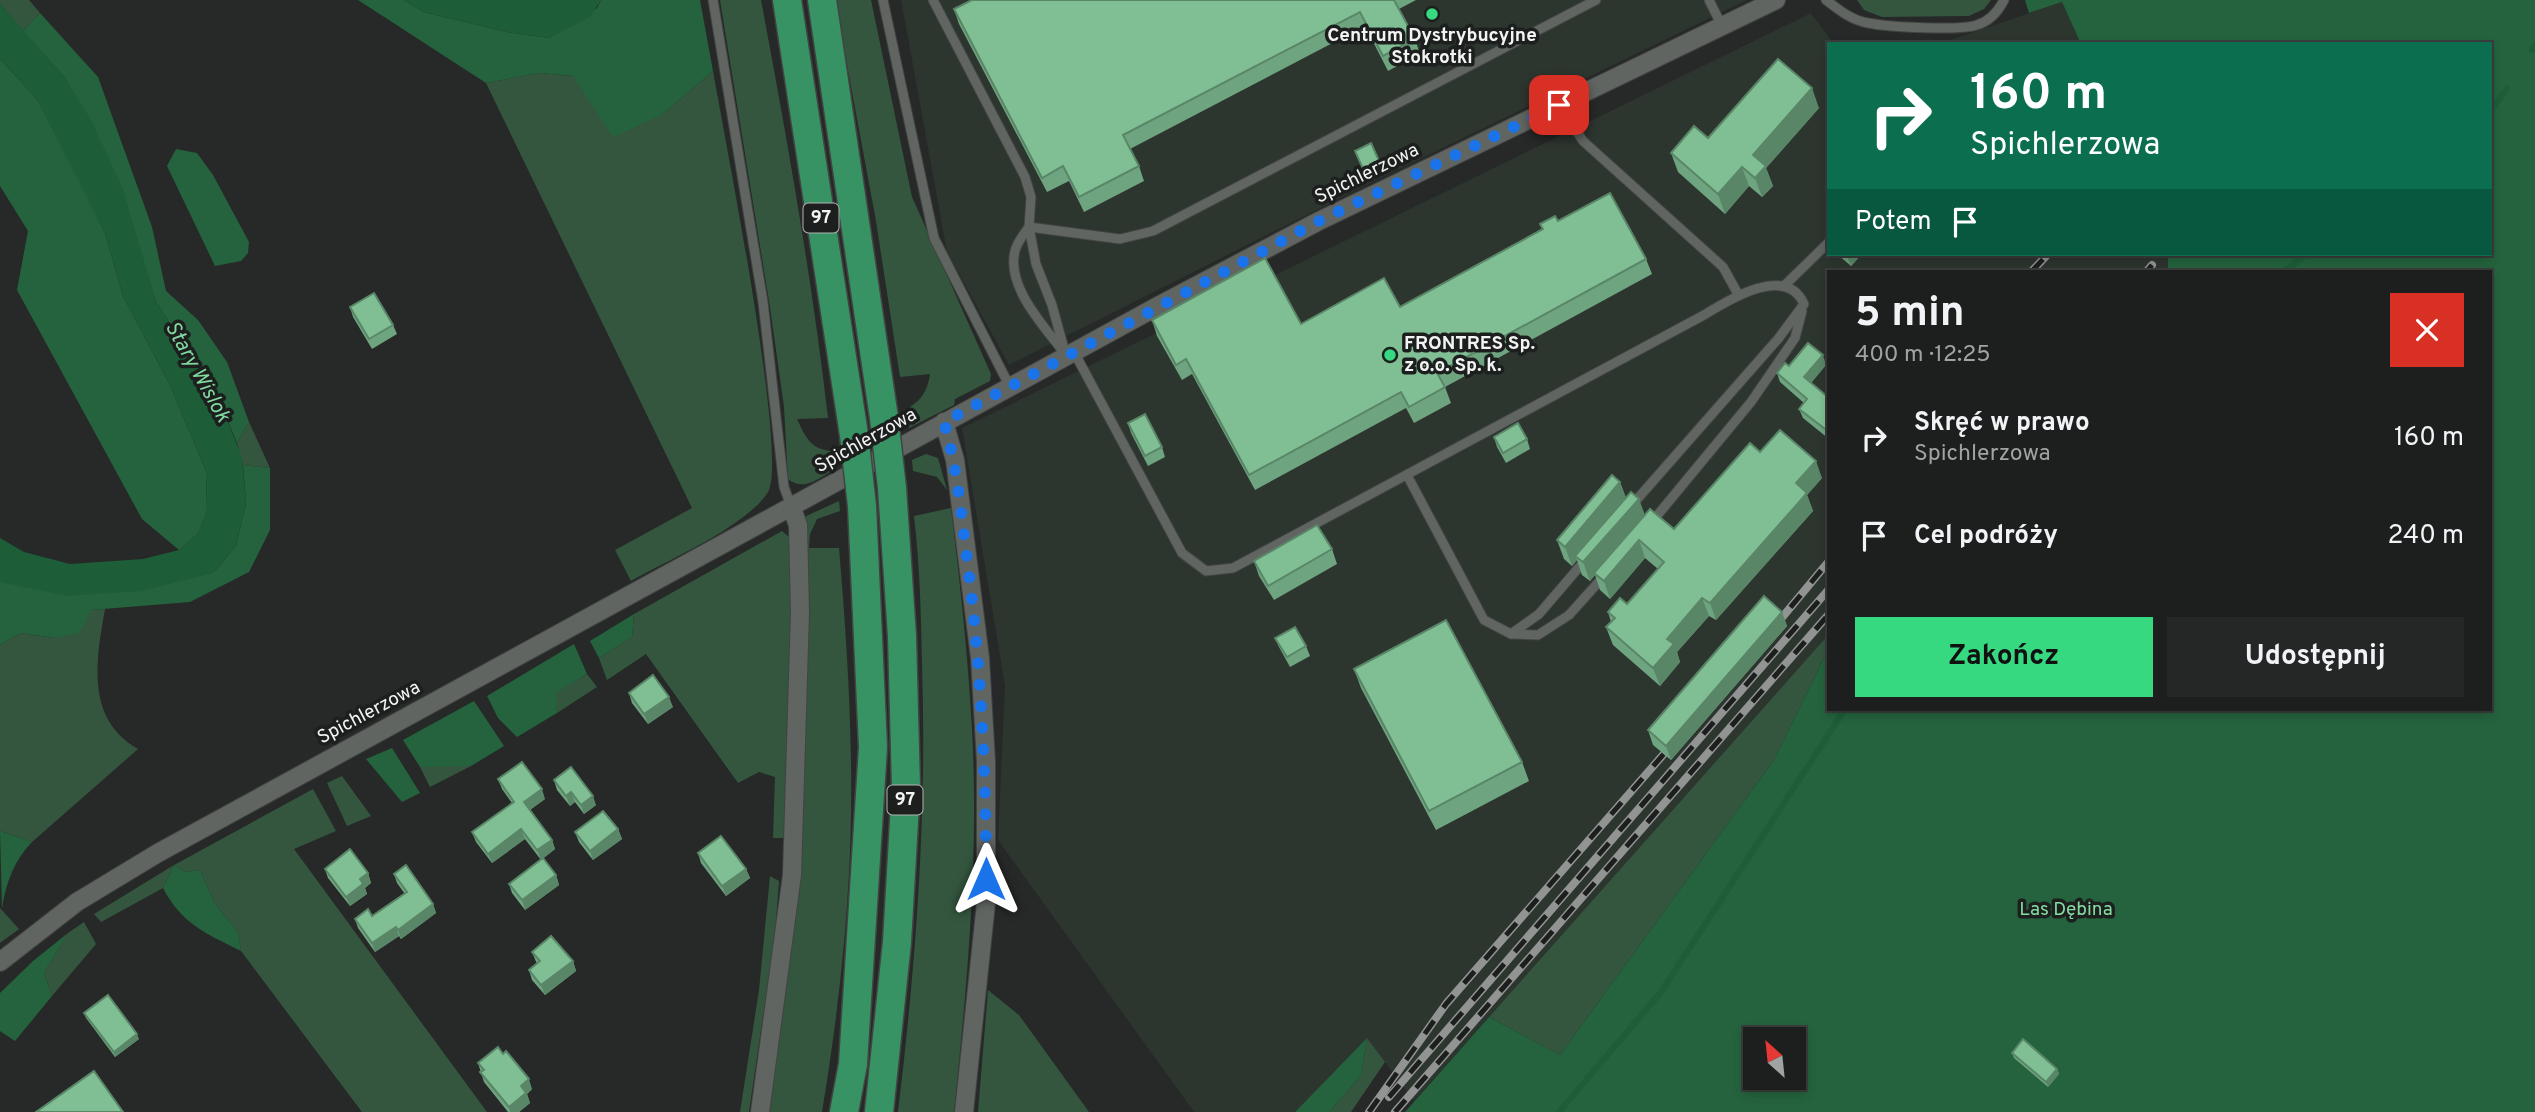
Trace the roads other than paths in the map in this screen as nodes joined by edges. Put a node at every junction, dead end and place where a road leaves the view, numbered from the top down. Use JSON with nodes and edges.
{"nodes":[{"id":1,"x":713,"y":0,"type":"edge"},
{"id":2,"x":787,"y":0,"type":"edge"},
{"id":3,"x":822,"y":0,"type":"edge"},
{"id":4,"x":883,"y":0,"type":"edge"},
{"id":5,"x":933,"y":0,"type":"edge"},
{"id":6,"x":1596,"y":0,"type":"edge"},
{"id":7,"x":1709,"y":0,"type":"edge"},
{"id":8,"x":1776,"y":0,"type":"edge"},
{"id":9,"x":1826,"y":0,"type":"edge"},
{"id":10,"x":2004,"y":0,"type":"edge"},
{"id":11,"x":1722,"y":26,"type":"junction"},
{"id":12,"x":1559,"y":105,"type":"junction"},
{"id":13,"x":1029,"y":227,"type":"junction"},
{"id":14,"x":1827,"y":244,"type":"edge"},
{"id":15,"x":1786,"y":284,"type":"junction"},
{"id":16,"x":1738,"y":294,"type":"junction"},
{"id":17,"x":1804,"y":304,"type":"junction"},
{"id":18,"x":1070,"y":354,"type":"junction"},
{"id":19,"x":1010,"y":387,"type":"junction"},
{"id":20,"x":944,"y":422,"type":"junction"},
{"id":21,"x":1407,"y":475,"type":"junction"},
{"id":22,"x":791,"y":506,"type":"junction"},
{"id":23,"x":1629,"y":509,"type":"edge"},
{"id":24,"x":1647,"y":527,"type":"edge"},
{"id":25,"x":1593,"y":551,"type":"edge"},
{"id":26,"x":1613,"y":566,"type":"edge"},
{"id":27,"x":1511,"y":634,"type":"junction"},
{"id":28,"x":0,"y":962,"type":"edge"},
{"id":29,"x":760,"y":1112,"type":"edge"},
{"id":30,"x":845,"y":1112,"type":"edge"},
{"id":31,"x":879,"y":1112,"type":"edge"},
{"id":32,"x":964,"y":1112,"type":"edge"}],
"edges":[{"from":1,"to":22,"type":"lane"},
{"from":2,"to":30,"type":"main road","number":"97","bridge":true},
{"from":3,"to":31,"type":"main road","number":"97","bridge":true},
{"from":4,"to":19,"type":"lane"},
{"from":5,"to":13,"type":"lane"},
{"from":6,"to":13,"type":"lane"},
{"from":7,"to":11,"type":"lane"},
{"from":8,"to":11,"type":"street","name":"Spichlerzowa"},
{"from":9,"to":10,"type":"lane"},
{"from":11,"to":12,"type":"street","name":"Spichlerzowa"},
{"from":12,"to":16,"type":"lane"},
{"from":12,"to":18,"type":"street","name":"Spichlerzowa"},
{"from":13,"to":18,"type":"lane"},
{"from":13,"to":18,"type":"lane"},
{"from":14,"to":15,"type":"lane"},
{"from":15,"to":16,"type":"lane"},
{"from":15,"to":17,"type":"lane"},
{"from":16,"to":21,"type":"lane"},
{"from":17,"to":23,"type":"lane"},
{"from":17,"to":24,"type":"lane"},
{"from":18,"to":19,"type":"street","name":"Spichlerzowa"},
{"from":18,"to":21,"type":"lane"},
{"from":19,"to":20,"type":"street","name":"Spichlerzowa"},
{"from":20,"to":22,"type":"street","name":"Spichlerzowa"},
{"from":20,"to":32,"type":"street"},
{"from":21,"to":27,"type":"lane"},
{"from":22,"to":28,"type":"street","name":"Spichlerzowa"},
{"from":22,"to":29,"type":"street"},
{"from":25,"to":27,"type":"lane"},
{"from":26,"to":27,"type":"lane"}]}
